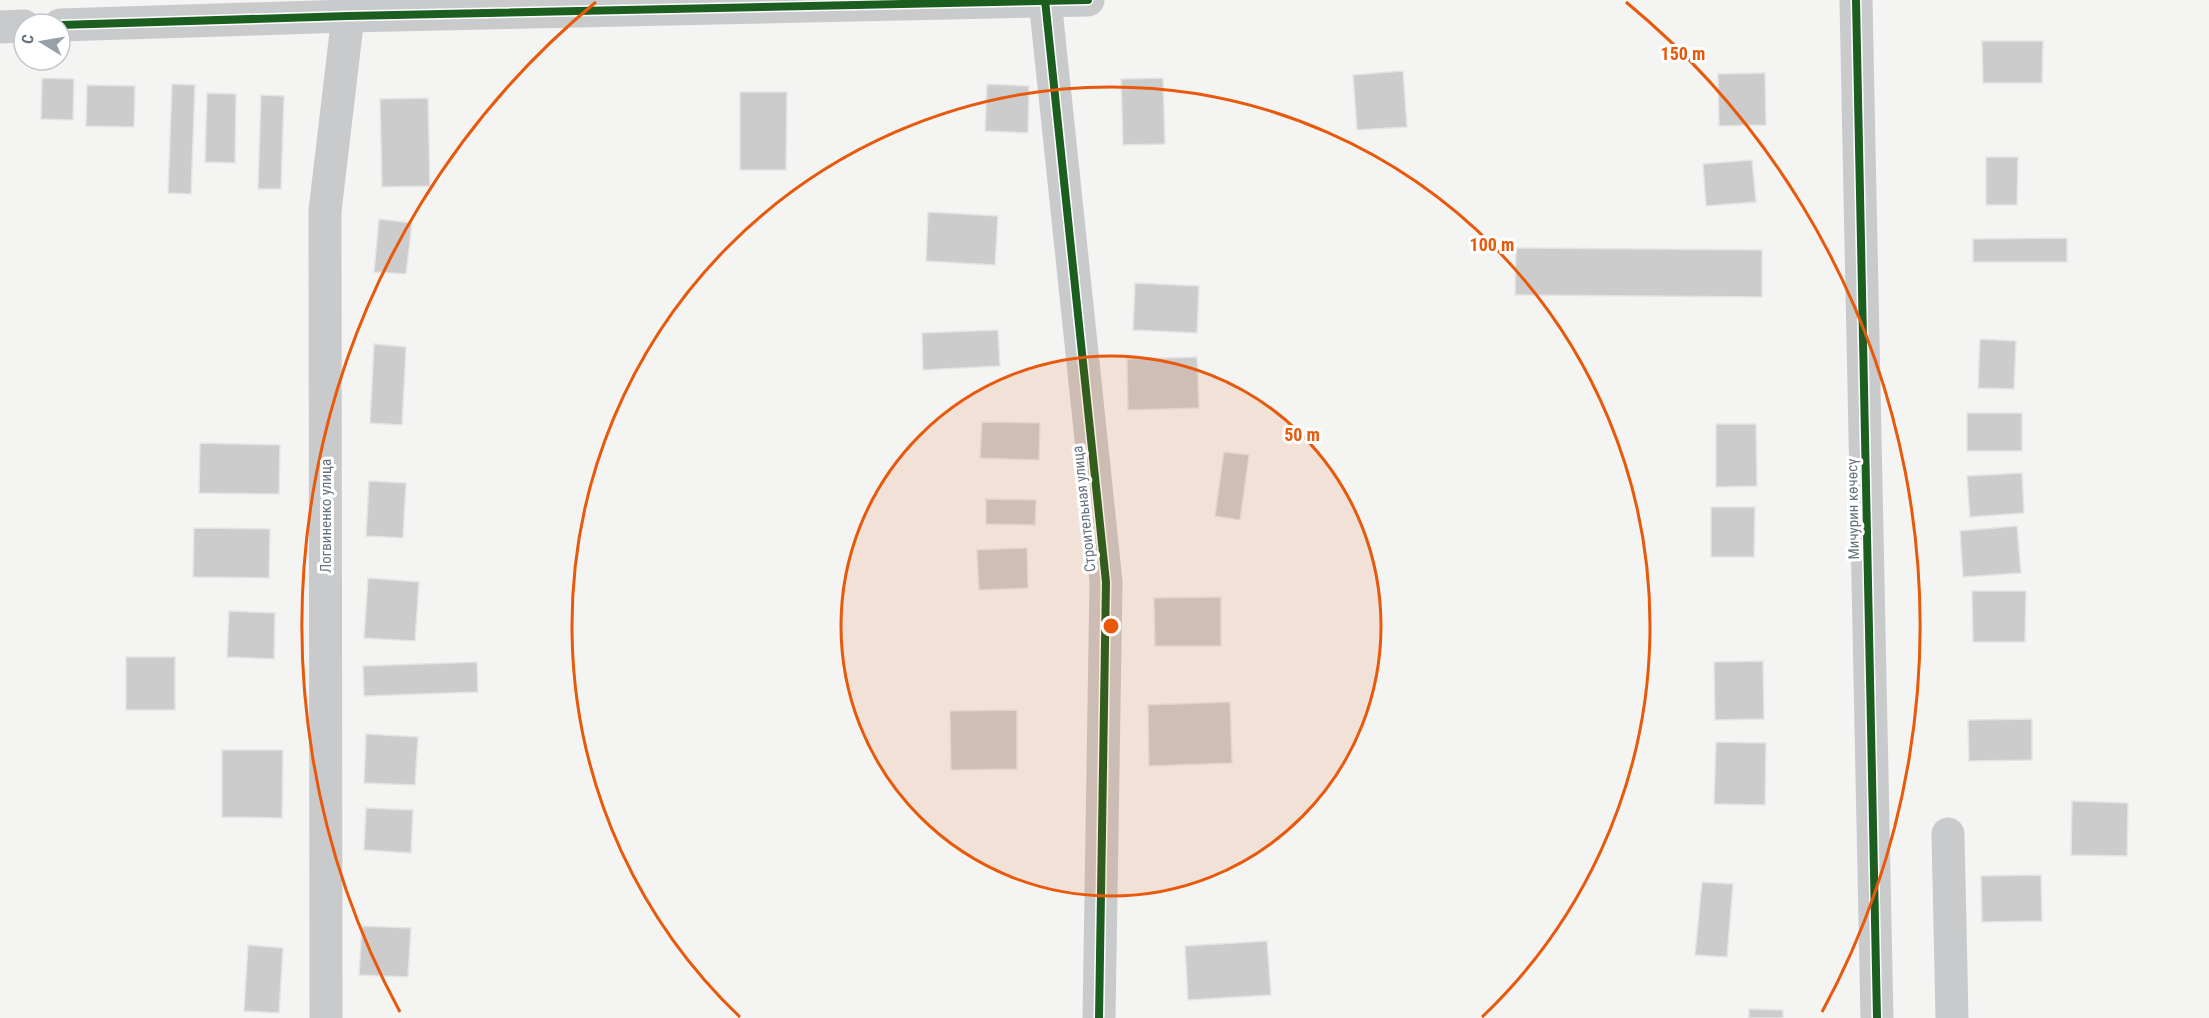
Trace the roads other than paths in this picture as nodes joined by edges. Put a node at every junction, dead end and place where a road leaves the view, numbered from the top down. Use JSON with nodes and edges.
{"nodes":[{"id":1,"x":1088,"y":0,"type":"edge"},
{"id":2,"x":1856,"y":0,"type":"edge"},
{"id":3,"x":1046,"y":1,"type":"edge"},
{"id":4,"x":348,"y":16,"type":"junction"},
{"id":5,"x":72,"y":25,"type":"edge"},
{"id":6,"x":1948,"y":834,"type":"dead end"},
{"id":7,"x":326,"y":1018,"type":"edge"},
{"id":8,"x":1099,"y":1018,"type":"edge"},
{"id":9,"x":1877,"y":1018,"type":"edge"},
{"id":10,"x":1952,"y":1018,"type":"edge"}],
"edges":[{"from":1,"to":3,"type":"street"},
{"from":2,"to":9,"type":"street","name":"Мичурин көчөсү"},
{"from":3,"to":4,"type":"street"},
{"from":3,"to":8,"type":"street","name":"Строительная улица"},
{"from":4,"to":5,"type":"street"},
{"from":4,"to":7,"type":"street","name":"Логвиненко улица"},
{"from":6,"to":10,"type":"street"}]}
